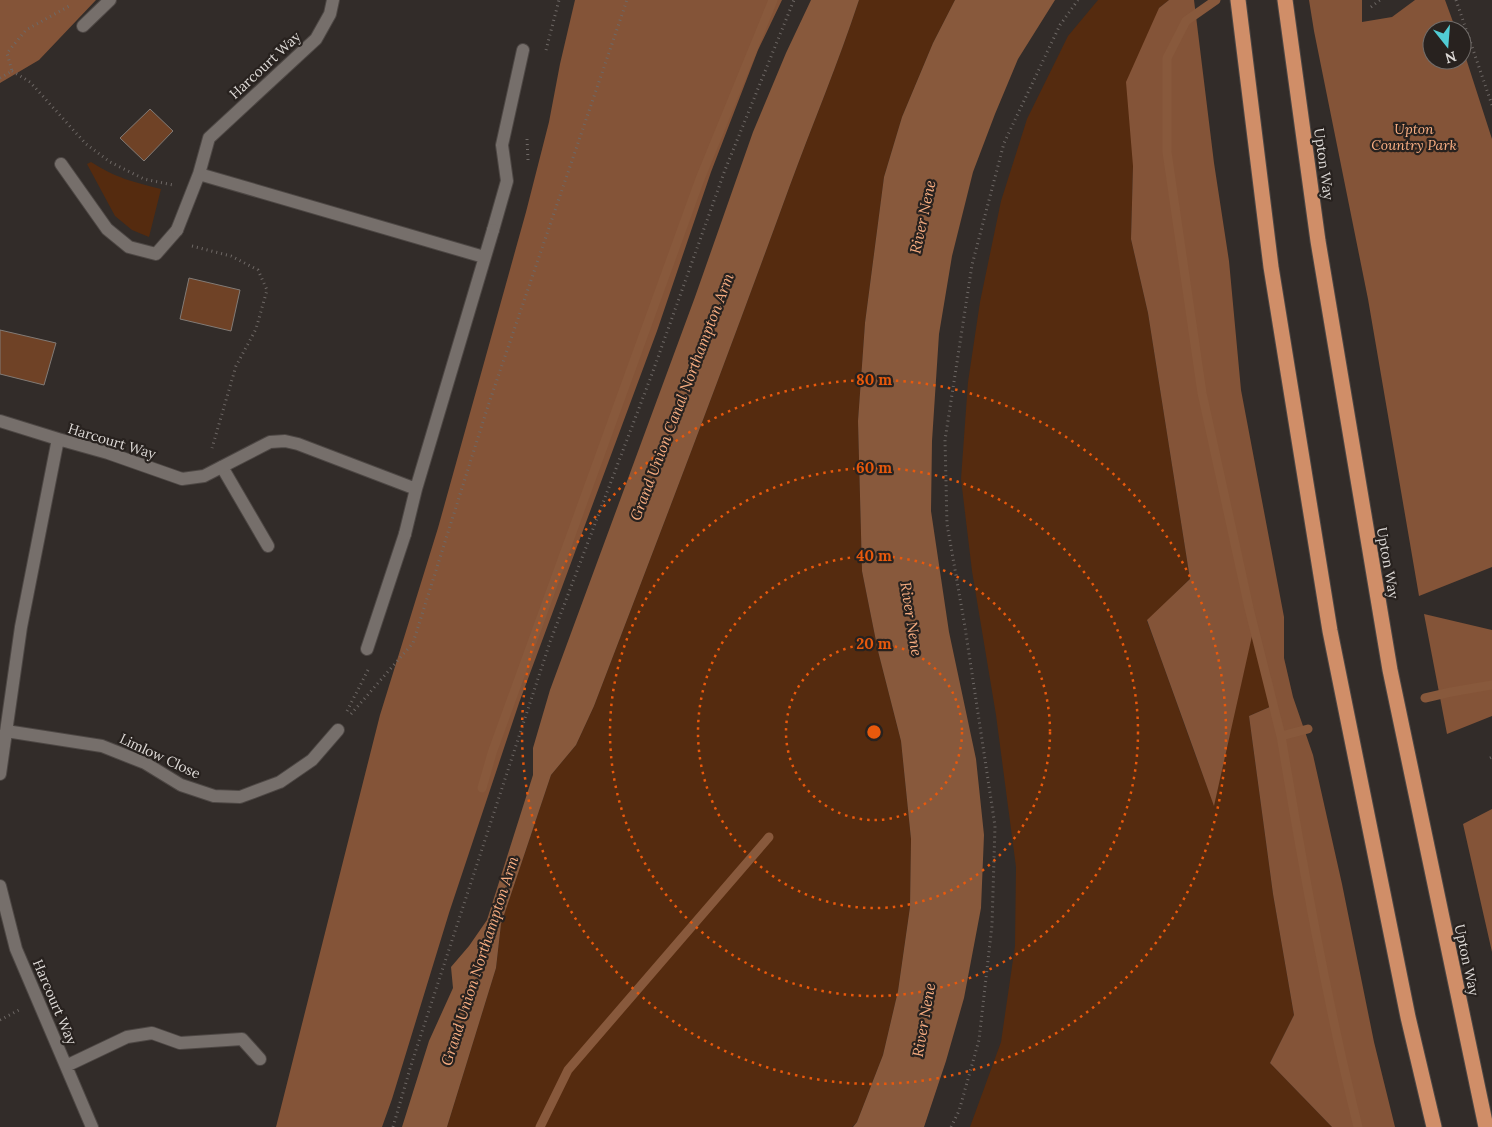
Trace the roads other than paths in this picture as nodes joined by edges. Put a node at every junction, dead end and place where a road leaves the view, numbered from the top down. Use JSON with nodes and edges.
{"nodes":[{"id":1,"x":110,"y":0,"type":"edge"},
{"id":2,"x":333,"y":0,"type":"edge"},
{"id":3,"x":1238,"y":0,"type":"edge"},
{"id":4,"x":1285,"y":0,"type":"edge"},
{"id":5,"x":83,"y":26,"type":"dead end"},
{"id":6,"x":523,"y":50,"type":"dead end"},
{"id":7,"x":61,"y":164,"type":"dead end"},
{"id":8,"x":199,"y":174,"type":"junction"},
{"id":9,"x":484,"y":257,"type":"junction"},
{"id":10,"x":0,"y":421,"type":"edge"},
{"id":11,"x":58,"y":439,"type":"junction"},
{"id":12,"x":222,"y":467,"type":"junction"},
{"id":13,"x":416,"y":489,"type":"junction"},
{"id":14,"x":268,"y":546,"type":"dead end"},
{"id":15,"x":367,"y":649,"type":"dead end"},
{"id":16,"x":338,"y":730,"type":"road end"},
{"id":17,"x":6,"y":731,"type":"junction"},
{"id":18,"x":0,"y":774,"type":"edge"},
{"id":19,"x":0,"y":886,"type":"edge"},
{"id":20,"x":260,"y":1059,"type":"dead end"},
{"id":21,"x":66,"y":1066,"type":"junction"},
{"id":22,"x":92,"y":1127,"type":"edge"},
{"id":23,"x":1434,"y":1127,"type":"edge"},
{"id":24,"x":1486,"y":1127,"type":"edge"}],
"edges":[{"from":1,"to":5,"type":"street"},
{"from":2,"to":8,"type":"street","name":"Harcourt Way"},
{"from":3,"to":23,"type":"highway"},
{"from":4,"to":24,"type":"highway","name":"Upton Way"},
{"from":6,"to":9,"type":"street"},
{"from":7,"to":8,"type":"street","name":"Harcourt Way"},
{"from":8,"to":9,"type":"street"},
{"from":9,"to":13,"type":"street"},
{"from":10,"to":11,"type":"street"},
{"from":11,"to":12,"type":"street","name":"Harcourt Way"},
{"from":11,"to":17,"type":"street","name":"Harcourt Way"},
{"from":12,"to":13,"type":"street","name":"Harcourt Way"},
{"from":12,"to":14,"type":"street"},
{"from":13,"to":15,"type":"street"},
{"from":16,"to":17,"type":"street","name":"Limlow Close"},
{"from":17,"to":18,"type":"street","name":"Harcourt Way"},
{"from":19,"to":21,"type":"street","name":"Harcourt Way"},
{"from":20,"to":21,"type":"street"},
{"from":21,"to":22,"type":"street","name":"Harcourt Way"}]}
